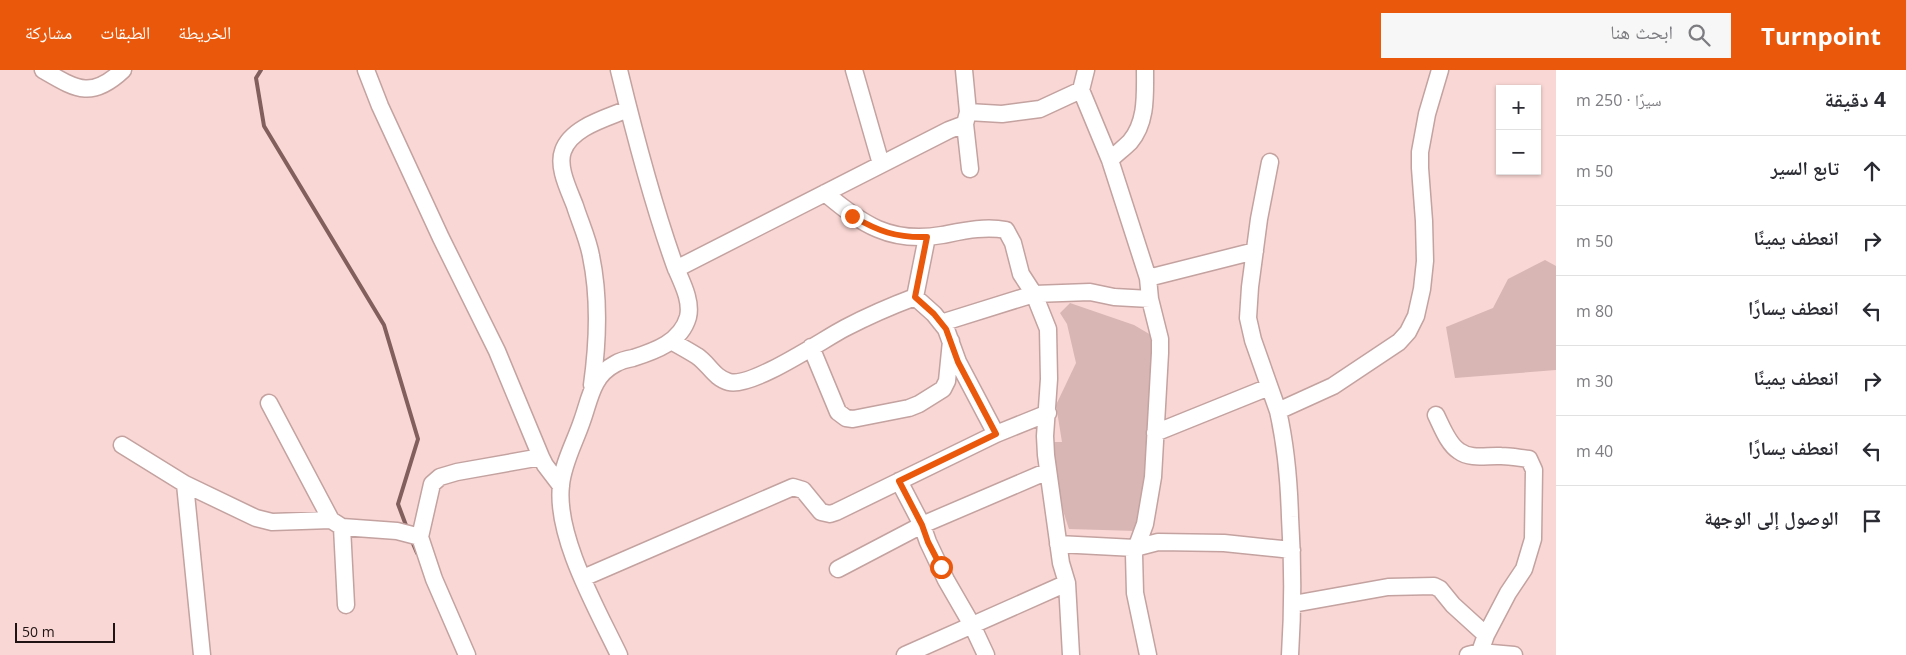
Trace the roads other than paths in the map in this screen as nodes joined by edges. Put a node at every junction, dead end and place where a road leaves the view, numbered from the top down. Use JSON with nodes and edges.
{"nodes":[{"id":1,"x":43,"y":70,"type":"edge"},
{"id":2,"x":123,"y":70,"type":"edge"},
{"id":3,"x":366,"y":70,"type":"edge"},
{"id":4,"x":619,"y":70,"type":"edge"},
{"id":5,"x":854,"y":70,"type":"edge"},
{"id":6,"x":964,"y":70,"type":"edge"},
{"id":7,"x":1086,"y":70,"type":"edge"},
{"id":8,"x":1146,"y":70,"type":"edge"},
{"id":9,"x":1440,"y":70,"type":"edge"},
{"id":10,"x":1081,"y":90,"type":"junction"},
{"id":11,"x":628,"y":109,"type":"junction"},
{"id":12,"x":967,"y":118,"type":"junction"},
{"id":13,"x":1110,"y":160,"type":"junction"},
{"id":14,"x":1270,"y":162,"type":"dead end"},
{"id":15,"x":881,"y":164,"type":"junction"},
{"id":16,"x":970,"y":169,"type":"dead end"},
{"id":17,"x":825,"y":193,"type":"junction"},
{"id":18,"x":927,"y":237,"type":"junction"},
{"id":19,"x":1255,"y":251,"type":"junction"},
{"id":20,"x":676,"y":268,"type":"junction"},
{"id":21,"x":1148,"y":278,"type":"junction"},
{"id":22,"x":1034,"y":294,"type":"junction"},
{"id":23,"x":915,"y":297,"type":"junction"},
{"id":24,"x":1150,"y":298,"type":"junction"},
{"id":25,"x":941,"y":323,"type":"junction"},
{"id":26,"x":671,"y":341,"type":"junction"},
{"id":27,"x":951,"y":341,"type":"junction"},
{"id":28,"x":811,"y":347,"type":"junction"},
{"id":29,"x":1269,"y":387,"type":"junction"},
{"id":30,"x":592,"y":388,"type":"junction"},
{"id":31,"x":269,"y":402,"type":"dead end"},
{"id":32,"x":1278,"y":411,"type":"junction"},
{"id":33,"x":1048,"y":413,"type":"junction"},
{"id":34,"x":1436,"y":415,"type":"dead end"},
{"id":35,"x":1155,"y":432,"type":"junction"},
{"id":36,"x":996,"y":434,"type":"junction"},
{"id":37,"x":122,"y":445,"type":"dead end"},
{"id":38,"x":541,"y":457,"type":"junction"},
{"id":39,"x":1048,"y":471,"type":"junction"},
{"id":40,"x":899,"y":481,"type":"junction"},
{"id":41,"x":185,"y":484,"type":"junction"},
{"id":42,"x":561,"y":486,"type":"junction"},
{"id":43,"x":337,"y":524,"type":"junction"},
{"id":44,"x":922,"y":525,"type":"junction"},
{"id":45,"x":420,"y":537,"type":"junction"},
{"id":46,"x":1058,"y":544,"type":"junction"},
{"id":47,"x":1135,"y":548,"type":"junction"},
{"id":48,"x":1292,"y":550,"type":"junction"},
{"id":49,"x":838,"y":569,"type":"dead end"},
{"id":50,"x":583,"y":578,"type":"junction"},
{"id":51,"x":1067,"y":583,"type":"junction"},
{"id":52,"x":1293,"y":604,"type":"junction"},
{"id":53,"x":346,"y":605,"type":"dead end"},
{"id":54,"x":972,"y":625,"type":"junction"},
{"id":55,"x":1486,"y":635,"type":"junction"},
{"id":56,"x":1474,"y":653,"type":"edge"},
{"id":57,"x":202,"y":655,"type":"edge"},
{"id":58,"x":467,"y":655,"type":"edge"},
{"id":59,"x":619,"y":655,"type":"edge"},
{"id":60,"x":905,"y":655,"type":"edge"},
{"id":61,"x":986,"y":655,"type":"edge"},
{"id":62,"x":1071,"y":655,"type":"edge"},
{"id":63,"x":1148,"y":655,"type":"edge"},
{"id":64,"x":1290,"y":655,"type":"edge"},
{"id":65,"x":1514,"y":655,"type":"edge"}],
"edges":[{"from":1,"to":2,"type":"street"},
{"from":3,"to":38,"type":"street"},
{"from":4,"to":11,"type":"street"},
{"from":5,"to":15,"type":"street"},
{"from":6,"to":12,"type":"street"},
{"from":7,"to":10,"type":"street"},
{"from":8,"to":13,"type":"street"},
{"from":9,"to":32,"type":"street"},
{"from":10,"to":12,"type":"street"},
{"from":10,"to":13,"type":"street"},
{"from":11,"to":20,"type":"street"},
{"from":11,"to":30,"type":"street"},
{"from":12,"to":15,"type":"street"},
{"from":12,"to":16,"type":"street"},
{"from":13,"to":21,"type":"street"},
{"from":14,"to":19,"type":"street"},
{"from":15,"to":17,"type":"street"},
{"from":17,"to":18,"type":"street"},
{"from":17,"to":20,"type":"street"},
{"from":18,"to":22,"type":"street"},
{"from":18,"to":23,"type":"street"},
{"from":19,"to":21,"type":"street"},
{"from":19,"to":29,"type":"street"},
{"from":20,"to":26,"type":"street"},
{"from":21,"to":24,"type":"street"},
{"from":22,"to":24,"type":"street"},
{"from":22,"to":25,"type":"street"},
{"from":22,"to":33,"type":"street"},
{"from":23,"to":25,"type":"street"},
{"from":23,"to":28,"type":"street"},
{"from":24,"to":35,"type":"street"},
{"from":25,"to":27,"type":"street"},
{"from":26,"to":28,"type":"street"},
{"from":26,"to":30,"type":"street"},
{"from":27,"to":28,"type":"street"},
{"from":27,"to":36,"type":"street"},
{"from":29,"to":32,"type":"street"},
{"from":29,"to":35,"type":"street"},
{"from":30,"to":42,"type":"street"},
{"from":31,"to":43,"type":"street"},
{"from":32,"to":48,"type":"street"},
{"from":33,"to":36,"type":"street"},
{"from":33,"to":39,"type":"street"},
{"from":34,"to":55,"type":"street"},
{"from":35,"to":47,"type":"street"},
{"from":36,"to":40,"type":"street"},
{"from":37,"to":41,"type":"street"},
{"from":38,"to":42,"type":"street"},
{"from":38,"to":45,"type":"street"},
{"from":39,"to":44,"type":"street"},
{"from":39,"to":46,"type":"street"},
{"from":40,"to":44,"type":"street"},
{"from":40,"to":50,"type":"street"},
{"from":41,"to":43,"type":"street"},
{"from":41,"to":57,"type":"street"},
{"from":42,"to":50,"type":"street"},
{"from":43,"to":45,"type":"street"},
{"from":43,"to":53,"type":"street"},
{"from":44,"to":49,"type":"street"},
{"from":44,"to":54,"type":"street"},
{"from":45,"to":58,"type":"street"},
{"from":46,"to":47,"type":"street"},
{"from":46,"to":51,"type":"street"},
{"from":47,"to":48,"type":"street"},
{"from":47,"to":63,"type":"street"},
{"from":48,"to":52,"type":"street"},
{"from":50,"to":59,"type":"street"},
{"from":51,"to":54,"type":"street"},
{"from":51,"to":62,"type":"street"},
{"from":52,"to":55,"type":"street"},
{"from":52,"to":64,"type":"street"},
{"from":54,"to":60,"type":"street"},
{"from":54,"to":61,"type":"street"},
{"from":55,"to":56,"type":"street"},
{"from":56,"to":65,"type":"street"}]}
